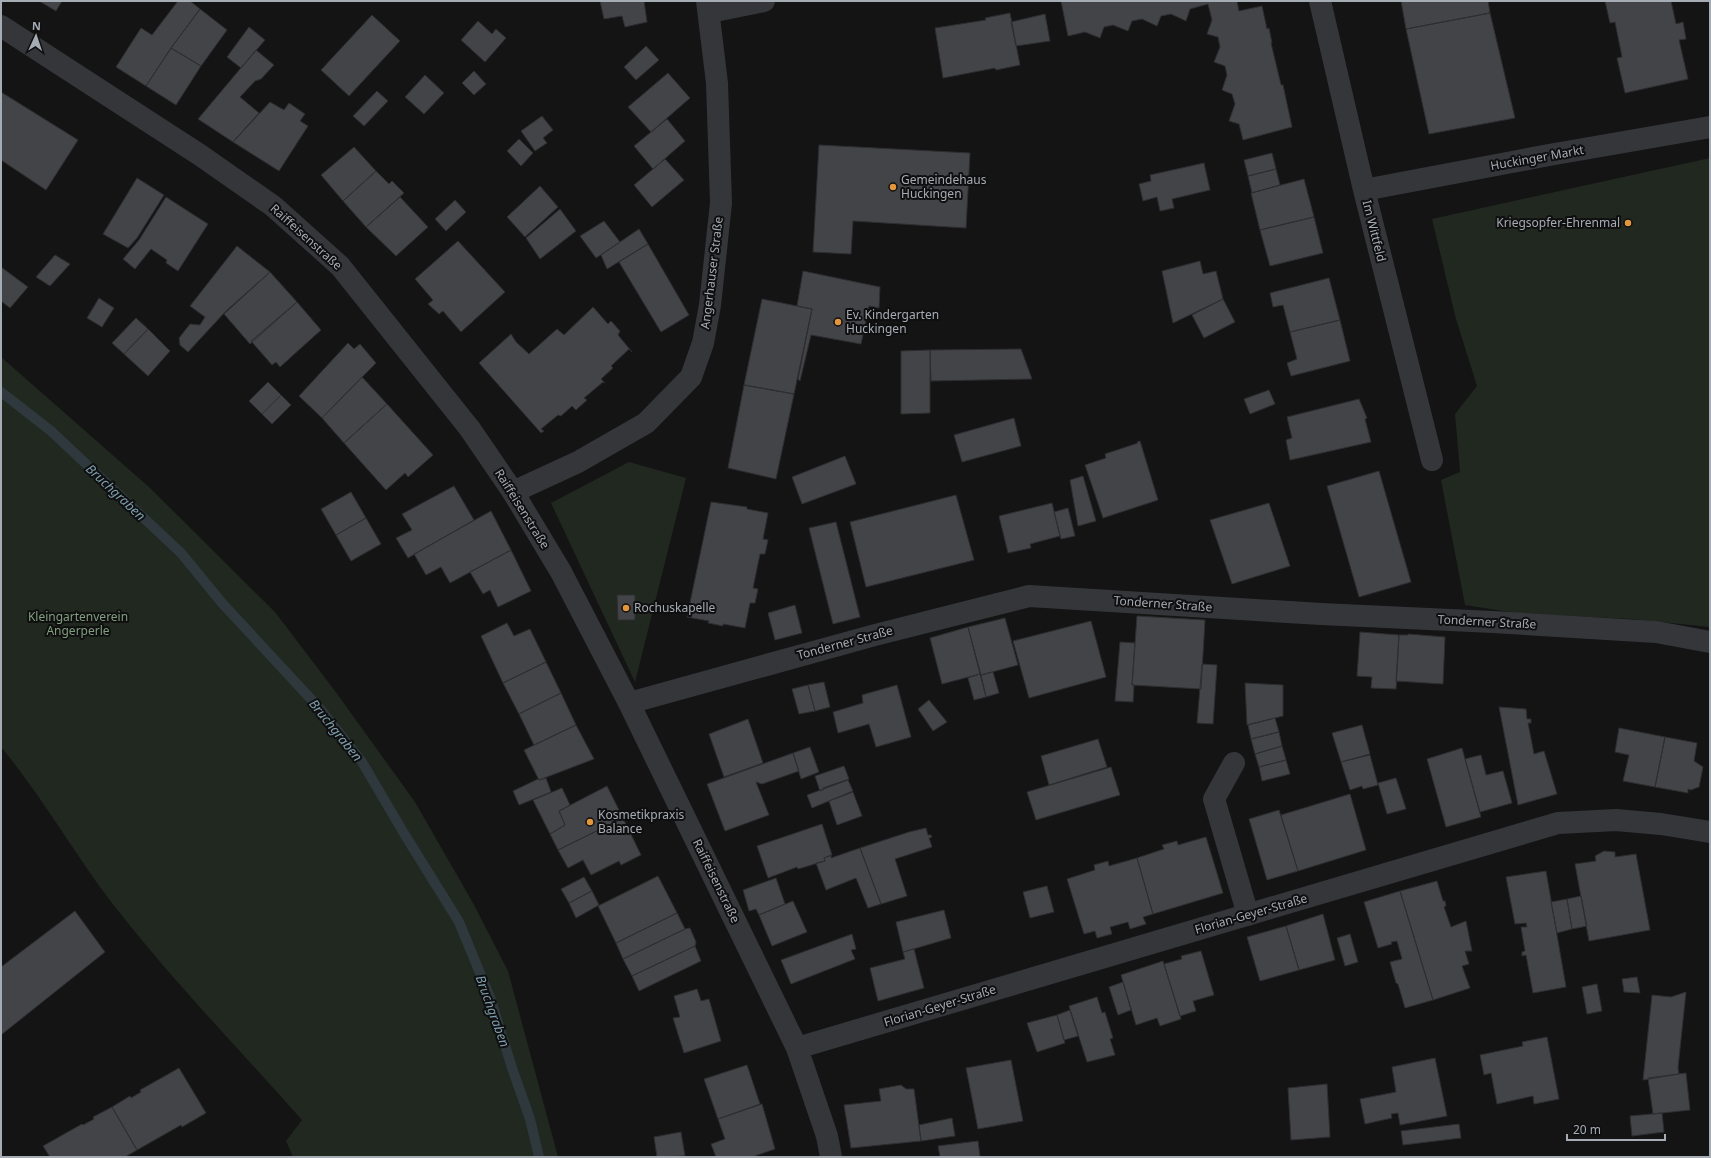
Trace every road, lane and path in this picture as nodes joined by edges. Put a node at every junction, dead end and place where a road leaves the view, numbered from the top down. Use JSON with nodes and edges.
{"nodes":[{"id":1,"x":764,"y":1,"type":"edge"},
{"id":2,"x":1320,"y":1,"type":"edge"},
{"id":3,"x":709,"y":6,"type":"edge"},
{"id":4,"x":1,"y":26,"type":"edge"},
{"id":5,"x":1710,"y":127,"type":"edge"},
{"id":6,"x":1364,"y":190,"type":"junction"},
{"id":7,"x":1432,"y":460,"type":"dead end"},
{"id":8,"x":513,"y":492,"type":"junction"},
{"id":9,"x":1710,"y":642,"type":"edge"},
{"id":10,"x":629,"y":703,"type":"junction"},
{"id":11,"x":1234,"y":763,"type":"dead end"},
{"id":12,"x":1710,"y":832,"type":"edge"},
{"id":13,"x":1248,"y":915,"type":"junction"},
{"id":14,"x":797,"y":1048,"type":"junction"},
{"id":15,"x":831,"y":1157,"type":"edge"}],
"edges":[{"from":1,"to":3,"type":"street"},
{"from":2,"to":6,"type":"street","name":"Im Wittfeld"},
{"from":3,"to":8,"type":"street","name":"Angerhauser Straße"},
{"from":4,"to":8,"type":"street","name":"Raiffeisenstraße"},
{"from":5,"to":6,"type":"street","name":"Huckinger Markt"},
{"from":6,"to":7,"type":"street","name":"Im Wittfeld"},
{"from":8,"to":10,"type":"street","name":"Raiffeisenstraße"},
{"from":9,"to":10,"type":"street","name":"Tonderner Straße"},
{"from":10,"to":14,"type":"street","name":"Raiffeisenstraße"},
{"from":11,"to":13,"type":"street"},
{"from":12,"to":13,"type":"street","name":"Florian-Geyer-Straße"},
{"from":13,"to":14,"type":"street","name":"Florian-Geyer-Straße"},
{"from":14,"to":15,"type":"street","name":"Raiffeisenstraße"}]}
